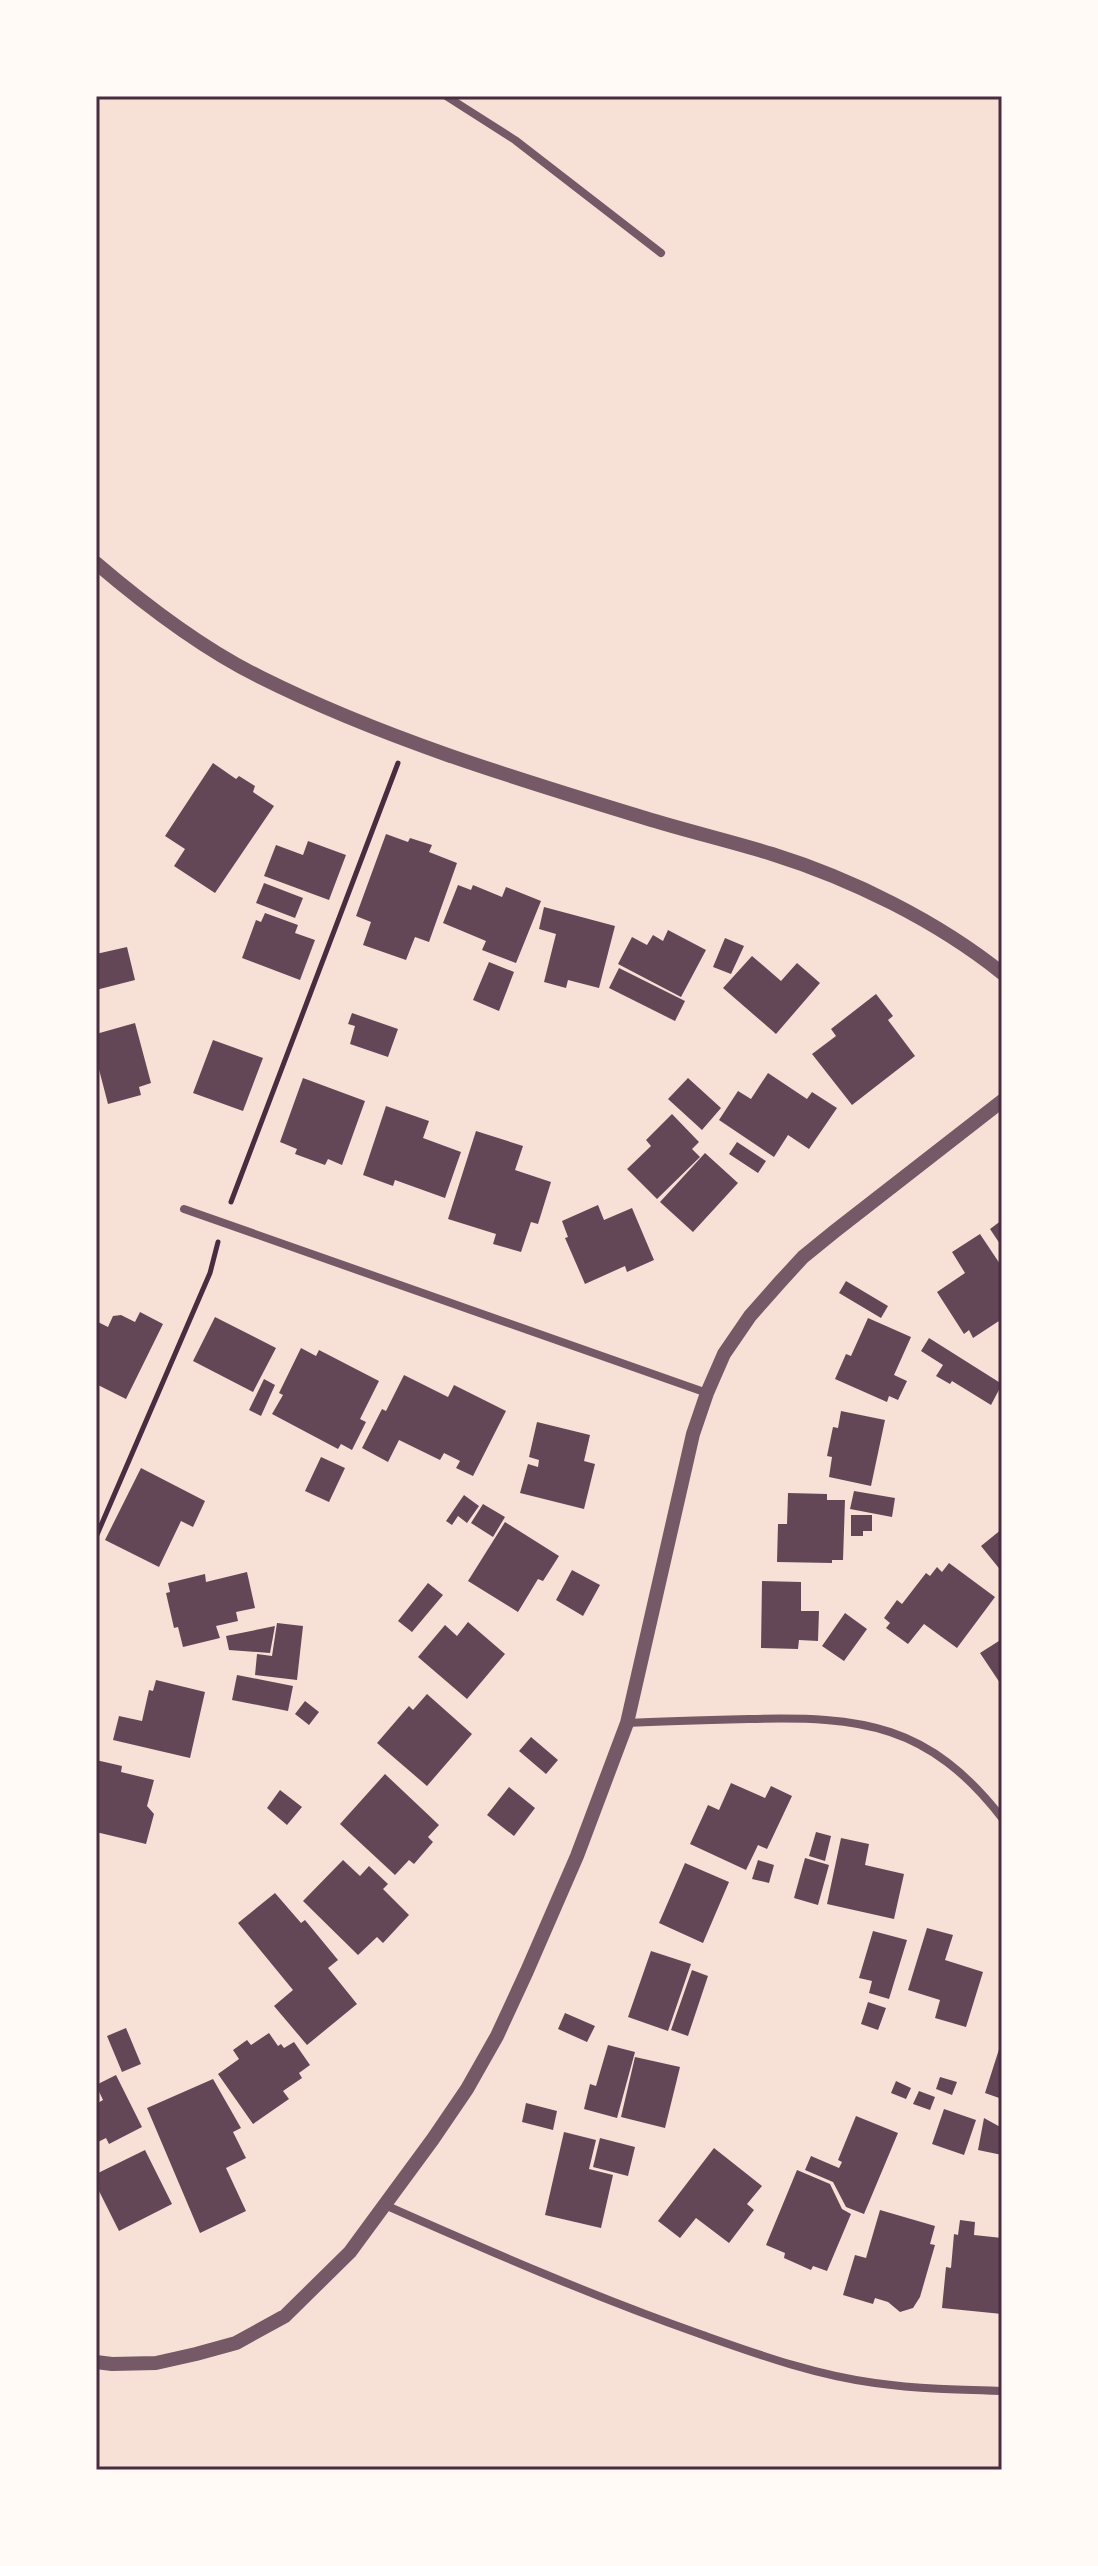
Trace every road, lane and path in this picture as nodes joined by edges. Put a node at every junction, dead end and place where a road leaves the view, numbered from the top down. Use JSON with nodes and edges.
{"nodes":[{"id":1,"x":446,"y":96,"type":"edge"},
{"id":2,"x":661,"y":253,"type":"dead end"},
{"id":3,"x":96,"y":563,"type":"edge"},
{"id":4,"x":407,"y":740,"type":"junction"},
{"id":5,"x":1002,"y":973,"type":"edge"},
{"id":6,"x":1002,"y":1101,"type":"edge"},
{"id":7,"x":184,"y":1209,"type":"dead end"},
{"id":8,"x":223,"y":1222,"type":"junction"},
{"id":9,"x":707,"y":1393,"type":"junction"},
{"id":10,"x":96,"y":1537,"type":"edge"},
{"id":11,"x":627,"y":1723,"type":"junction"},
{"id":12,"x":1002,"y":1818,"type":"edge"},
{"id":13,"x":385,"y":2205,"type":"junction"},
{"id":14,"x":96,"y":2362,"type":"edge"},
{"id":15,"x":1002,"y":2391,"type":"edge"}],
"edges":[{"from":1,"to":2,"type":"street"},
{"from":3,"to":4,"type":"street"},
{"from":4,"to":5,"type":"street"},
{"from":4,"to":8,"type":"path"},
{"from":6,"to":9,"type":"street"},
{"from":7,"to":8,"type":"street"},
{"from":8,"to":9,"type":"street"},
{"from":8,"to":10,"type":"path"},
{"from":9,"to":11,"type":"street"},
{"from":11,"to":12,"type":"street"},
{"from":11,"to":13,"type":"street"},
{"from":13,"to":14,"type":"street"},
{"from":13,"to":15,"type":"street"}]}
